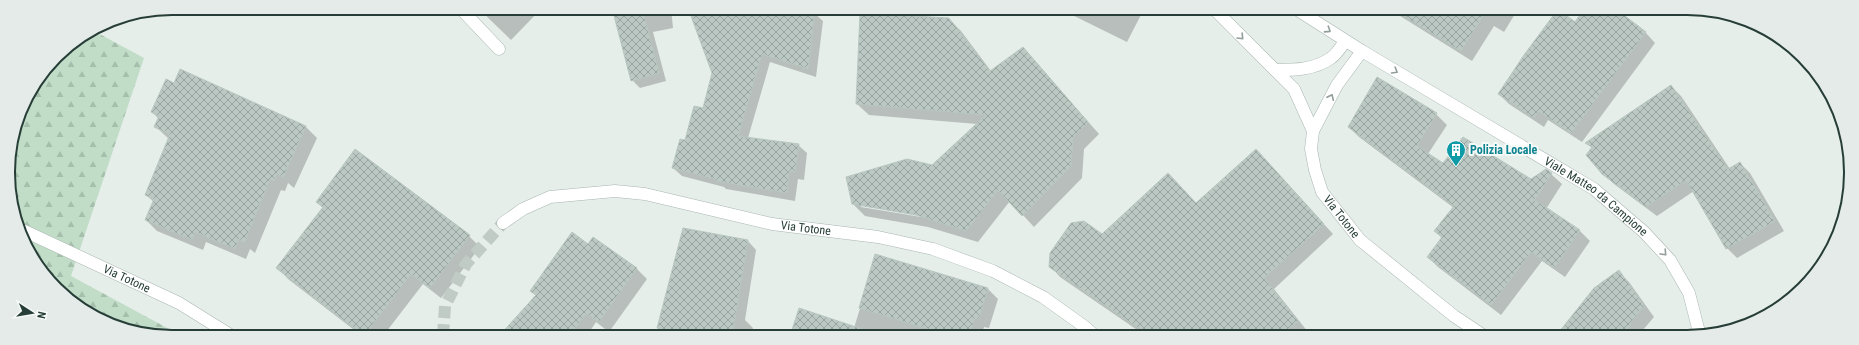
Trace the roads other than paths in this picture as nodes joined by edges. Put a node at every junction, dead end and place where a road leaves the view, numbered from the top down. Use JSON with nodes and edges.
{"nodes":[{"id":1,"x":467,"y":15,"type":"edge"},
{"id":2,"x":1220,"y":15,"type":"edge"},
{"id":3,"x":1305,"y":15,"type":"edge"},
{"id":4,"x":1346,"y":41,"type":"junction"},
{"id":5,"x":499,"y":49,"type":"dead end"},
{"id":6,"x":1362,"y":51,"type":"junction"},
{"id":7,"x":1275,"y":70,"type":"junction"},
{"id":8,"x":1313,"y":131,"type":"junction"},
{"id":9,"x":503,"y":223,"type":"tunnel mouth"},
{"id":10,"x":27,"y":232,"type":"edge"},
{"id":11,"x":222,"y":330,"type":"edge"},
{"id":12,"x":1088,"y":330,"type":"edge"},
{"id":13,"x":1475,"y":330,"type":"edge"},
{"id":14,"x":1698,"y":330,"type":"edge"}],
"edges":[{"from":1,"to":5,"type":"street"},
{"from":2,"to":7,"type":"street","one_way":true},
{"from":3,"to":4,"type":"street","name":"Viale Matteo da Campione","one_way":true},
{"from":4,"to":6,"type":"street","name":"Viale Matteo da Campione"},
{"from":4,"to":7,"type":"street"},
{"from":8,"to":6,"type":"street","name":"Via Totone","one_way":true},
{"from":6,"to":14,"type":"street","name":"Viale Matteo da Campione","one_way":true},
{"from":7,"to":8,"type":"street"},
{"from":8,"to":13,"type":"street","name":"Via Totone"},
{"from":9,"to":12,"type":"street","name":"Via Totone"},
{"from":10,"to":11,"type":"street","name":"Via Totone"}]}
